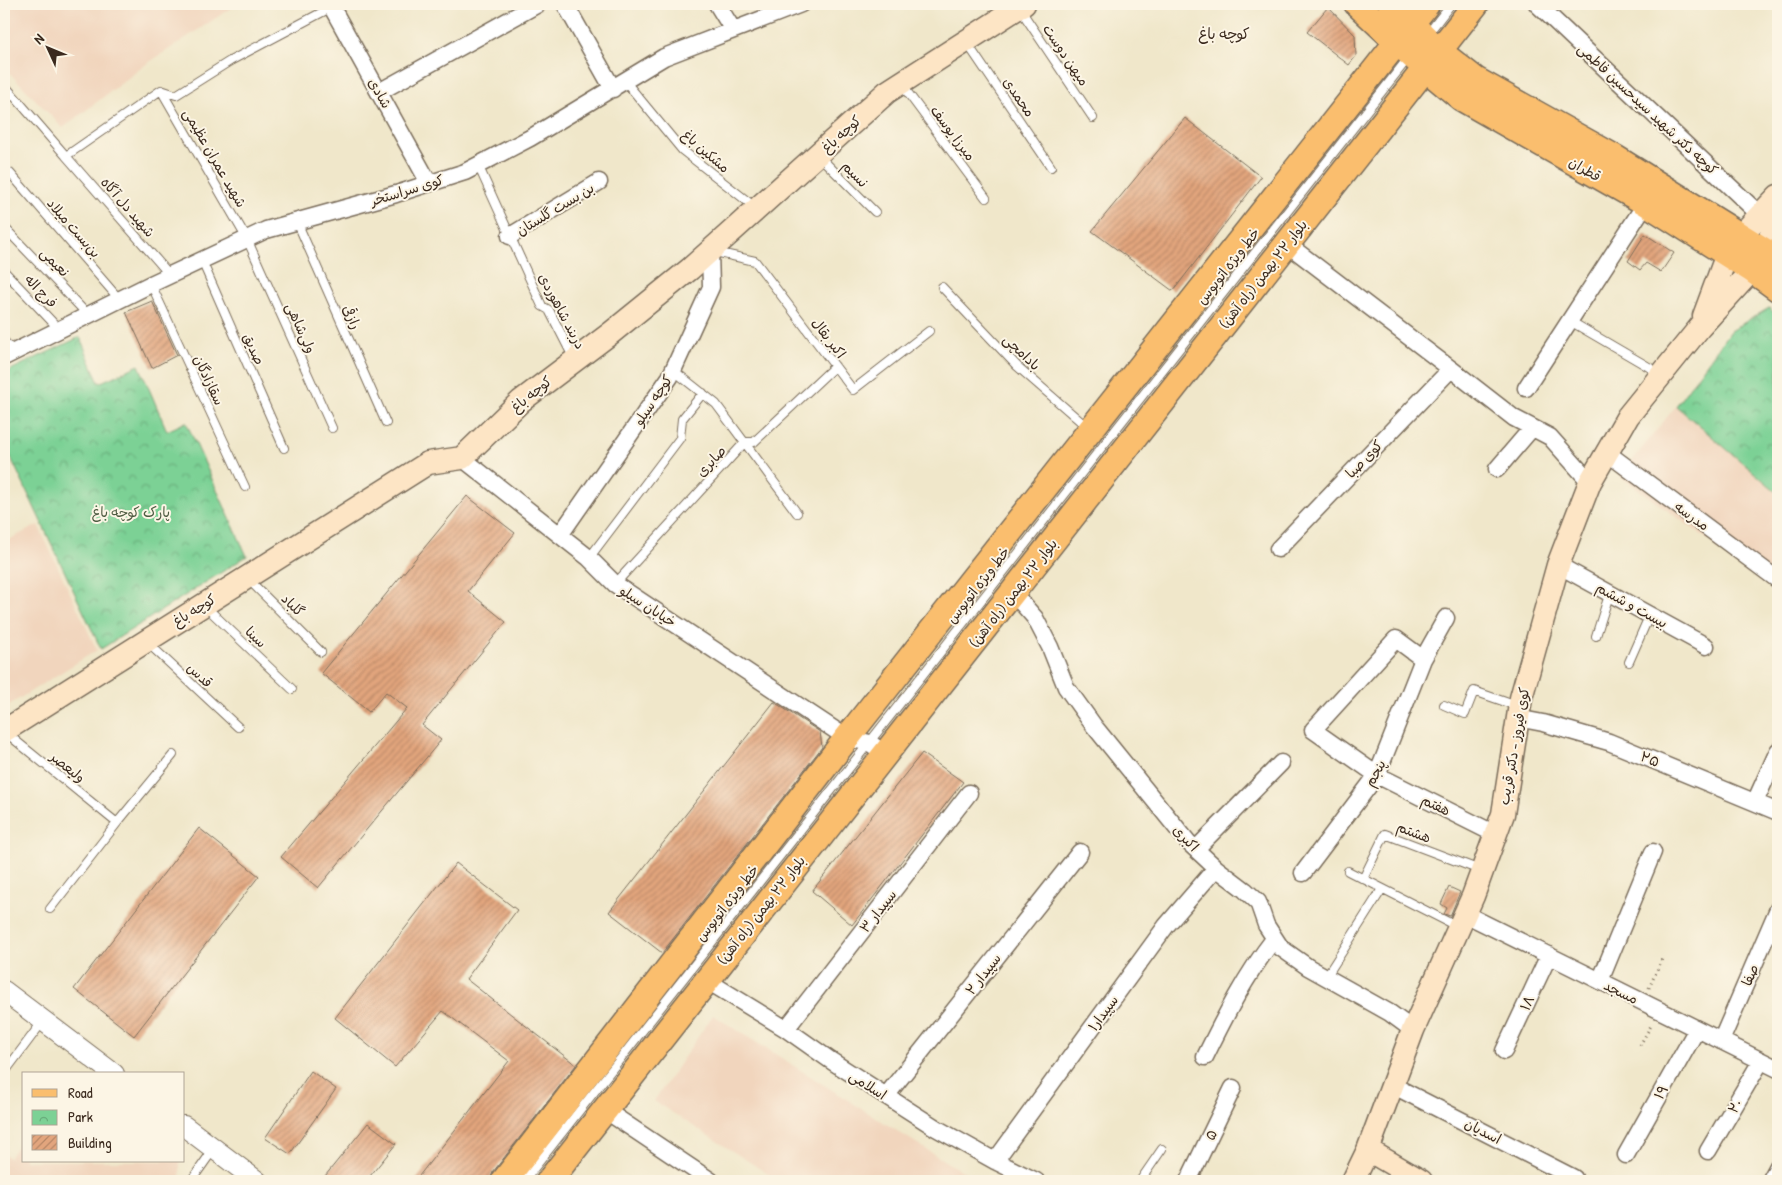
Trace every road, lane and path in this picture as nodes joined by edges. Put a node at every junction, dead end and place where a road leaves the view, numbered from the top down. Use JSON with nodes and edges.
{"nodes":[{"id":1,"x":538,"y":4,"type":"edge"},
{"id":2,"x":565,"y":4,"type":"edge"},
{"id":3,"x":717,"y":4,"type":"edge"},
{"id":4,"x":801,"y":4,"type":"edge"},
{"id":5,"x":1357,"y":4,"type":"edge"},
{"id":6,"x":1391,"y":4,"type":"edge"},
{"id":7,"x":1427,"y":4,"type":"edge"},
{"id":8,"x":1451,"y":4,"type":"edge"},
{"id":9,"x":1476,"y":4,"type":"edge"},
{"id":10,"x":1537,"y":4,"type":"edge"},
{"id":11,"x":334,"y":5,"type":"edge"},
{"id":12,"x":1021,"y":5,"type":"edge"},
{"id":13,"x":733,"y":30,"type":"junction"},
{"id":14,"x":965,"y":42,"type":"junction"},
{"id":15,"x":1418,"y":46,"type":"junction"},
{"id":16,"x":900,"y":84,"type":"junction"},
{"id":17,"x":619,"y":85,"type":"junction"},
{"id":18,"x":161,"y":90,"type":"junction"},
{"id":19,"x":4,"y":91,"type":"edge"},
{"id":20,"x":379,"y":92,"type":"junction"},
{"id":21,"x":1093,"y":118,"type":"dead end"},
{"id":22,"x":818,"y":155,"type":"junction"},
{"id":23,"x":66,"y":156,"type":"junction"},
{"id":24,"x":478,"y":165,"type":"junction"},
{"id":25,"x":1051,"y":167,"type":"dead end"},
{"id":26,"x":10,"y":173,"type":"dead end"},
{"id":27,"x":599,"y":182,"type":"dead end"},
{"id":28,"x":429,"y":183,"type":"junction"},
{"id":29,"x":1778,"y":196,"type":"edge"},
{"id":30,"x":986,"y":198,"type":"dead end"},
{"id":31,"x":1646,"y":203,"type":"junction"},
{"id":32,"x":757,"y":209,"type":"junction"},
{"id":33,"x":875,"y":212,"type":"dead end"},
{"id":34,"x":1769,"y":216,"type":"edge"},
{"id":35,"x":296,"y":222,"type":"junction"},
{"id":36,"x":4,"y":227,"type":"edge"},
{"id":37,"x":510,"y":236,"type":"junction"},
{"id":38,"x":247,"y":239,"type":"junction"},
{"id":39,"x":1287,"y":244,"type":"junction"},
{"id":40,"x":1734,"y":245,"type":"junction"},
{"id":41,"x":710,"y":251,"type":"junction"},
{"id":42,"x":1765,"y":260,"type":"edge"},
{"id":43,"x":202,"y":261,"type":"junction"},
{"id":44,"x":4,"y":271,"type":"edge"},
{"id":45,"x":170,"y":275,"type":"junction"},
{"id":46,"x":151,"y":284,"type":"junction"},
{"id":47,"x":942,"y":287,"type":"dead end"},
{"id":48,"x":1778,"y":289,"type":"edge"},
{"id":49,"x":120,"y":300,"type":"junction"},
{"id":50,"x":88,"y":315,"type":"junction"},
{"id":51,"x":1570,"y":321,"type":"junction"},
{"id":52,"x":1700,"y":327,"type":"junction"},
{"id":53,"x":59,"y":329,"type":"junction"},
{"id":54,"x":929,"y":332,"type":"dead end"},
{"id":55,"x":7,"y":350,"type":"edge"},
{"id":56,"x":574,"y":360,"type":"junction"},
{"id":57,"x":835,"y":366,"type":"junction"},
{"id":58,"x":1451,"y":369,"type":"junction"},
{"id":59,"x":673,"y":370,"type":"junction"},
{"id":60,"x":1660,"y":374,"type":"junction"},
{"id":61,"x":1526,"y":388,"type":"dead end"},
{"id":62,"x":703,"y":393,"type":"junction"},
{"id":63,"x":386,"y":422,"type":"dead end"},
{"id":64,"x":332,"y":428,"type":"dead end"},
{"id":65,"x":1532,"y":428,"type":"junction"},
{"id":66,"x":1091,"y":430,"type":"junction"},
{"id":67,"x":745,"y":442,"type":"junction"},
{"id":68,"x":284,"y":448,"type":"dead end"},
{"id":69,"x":1606,"y":452,"type":"junction"},
{"id":70,"x":462,"y":458,"type":"junction"},
{"id":71,"x":1497,"y":470,"type":"dead end"},
{"id":72,"x":1590,"y":482,"type":"junction"},
{"id":73,"x":245,"y":487,"type":"dead end"},
{"id":74,"x":797,"y":513,"type":"dead end"},
{"id":75,"x":560,"y":535,"type":"junction"},
{"id":76,"x":1278,"y":549,"type":"dead end"},
{"id":77,"x":589,"y":558,"type":"junction"},
{"id":78,"x":1558,"y":565,"type":"junction"},
{"id":79,"x":246,"y":576,"type":"junction"},
{"id":80,"x":1778,"y":580,"type":"edge"},
{"id":81,"x":615,"y":584,"type":"junction"},
{"id":82,"x":1610,"y":592,"type":"junction"},
{"id":83,"x":1012,"y":593,"type":"junction"},
{"id":84,"x":203,"y":604,"type":"junction"},
{"id":85,"x":1650,"y":614,"type":"junction"},
{"id":86,"x":1446,"y":618,"type":"dead end"},
{"id":87,"x":1596,"y":636,"type":"dead end"},
{"id":88,"x":146,"y":640,"type":"junction"},
{"id":89,"x":1706,"y":646,"type":"dead end"},
{"id":90,"x":321,"y":652,"type":"dead end"},
{"id":91,"x":1423,"y":659,"type":"junction"},
{"id":92,"x":1629,"y":662,"type":"dead end"},
{"id":93,"x":292,"y":689,"type":"dead end"},
{"id":94,"x":1444,"y":706,"type":"dead end"},
{"id":95,"x":1518,"y":712,"type":"junction"},
{"id":96,"x":238,"y":727,"type":"dead end"},
{"id":97,"x":4,"y":731,"type":"edge"},
{"id":98,"x":867,"y":745,"type":"junction"},
{"id":99,"x":1778,"y":751,"type":"edge"},
{"id":100,"x":173,"y":755,"type":"dead end"},
{"id":101,"x":1281,"y":763,"type":"dead end"},
{"id":102,"x":1377,"y":775,"type":"junction"},
{"id":103,"x":969,"y":793,"type":"dead end"},
{"id":104,"x":1755,"y":802,"type":"junction"},
{"id":105,"x":1778,"y":812,"type":"edge"},
{"id":106,"x":117,"y":823,"type":"junction"},
{"id":107,"x":1495,"y":834,"type":"junction"},
{"id":108,"x":1196,"y":849,"type":"junction"},
{"id":109,"x":1080,"y":852,"type":"dead end"},
{"id":110,"x":1652,"y":852,"type":"dead end"},
{"id":111,"x":1216,"y":868,"type":"junction"},
{"id":112,"x":1482,"y":870,"type":"junction"},
{"id":113,"x":1348,"y":871,"type":"dead end"},
{"id":114,"x":1304,"y":873,"type":"dead end"},
{"id":115,"x":1363,"y":879,"type":"junction"},
{"id":116,"x":1382,"y":888,"type":"junction"},
{"id":117,"x":50,"y":909,"type":"dead end"},
{"id":118,"x":1778,"y":909,"type":"edge"},
{"id":119,"x":1461,"y":921,"type":"junction"},
{"id":120,"x":1274,"y":939,"type":"junction"},
{"id":121,"x":1549,"y":956,"type":"junction"},
{"id":122,"x":1662,"y":959,"type":"dead end"},
{"id":123,"x":1326,"y":977,"type":"junction"},
{"id":124,"x":706,"y":980,"type":"junction"},
{"id":125,"x":1600,"y":981,"type":"junction"},
{"id":126,"x":4,"y":991,"type":"edge"},
{"id":127,"x":1642,"y":1002,"type":"junction"},
{"id":128,"x":1659,"y":1010,"type":"junction"},
{"id":129,"x":43,"y":1021,"type":"junction"},
{"id":130,"x":786,"y":1029,"type":"junction"},
{"id":131,"x":1696,"y":1029,"type":"junction"},
{"id":132,"x":1413,"y":1030,"type":"junction"},
{"id":133,"x":1721,"y":1041,"type":"junction"},
{"id":134,"x":1640,"y":1045,"type":"dead end"},
{"id":135,"x":1504,"y":1051,"type":"dead end"},
{"id":136,"x":1205,"y":1057,"type":"dead end"},
{"id":137,"x":1761,"y":1061,"type":"junction"},
{"id":138,"x":1778,"y":1070,"type":"edge"},
{"id":139,"x":111,"y":1072,"type":"edge"},
{"id":140,"x":4,"y":1073,"type":"edge"},
{"id":141,"x":1392,"y":1084,"type":"junction"},
{"id":142,"x":1233,"y":1088,"type":"dead end"},
{"id":143,"x":886,"y":1096,"type":"junction"},
{"id":144,"x":605,"y":1110,"type":"junction"},
{"id":145,"x":185,"y":1127,"type":"edge"},
{"id":146,"x":214,"y":1148,"type":"junction"},
{"id":147,"x":1162,"y":1149,"type":"dead end"},
{"id":148,"x":1368,"y":1150,"type":"junction"},
{"id":149,"x":1708,"y":1151,"type":"dead end"},
{"id":150,"x":1626,"y":1155,"type":"dead end"},
{"id":151,"x":995,"y":1161,"type":"junction"},
{"id":152,"x":1574,"y":1178,"type":"dead end"},
{"id":153,"x":191,"y":1181,"type":"edge"},
{"id":154,"x":257,"y":1181,"type":"edge"},
{"id":155,"x":504,"y":1181,"type":"edge"},
{"id":156,"x":524,"y":1181,"type":"edge"},
{"id":157,"x":549,"y":1181,"type":"edge"},
{"id":158,"x":712,"y":1181,"type":"edge"},
{"id":159,"x":1036,"y":1181,"type":"edge"},
{"id":160,"x":1140,"y":1181,"type":"edge"},
{"id":161,"x":1188,"y":1181,"type":"edge"},
{"id":162,"x":1353,"y":1181,"type":"edge"},
{"id":163,"x":1421,"y":1181,"type":"edge"}],
"edges":[{"from":1,"to":20,"type":"street"},
{"from":2,"to":17,"type":"street"},
{"from":3,"to":13,"type":"street"},
{"from":4,"to":13,"type":"street","name":"کوی سراستخر"},
{"from":5,"to":15,"type":"main road"},
{"from":6,"to":15,"type":"main road"},
{"from":7,"to":15,"type":"main road","name":"بلوار ۲۲ بهمن (راه آهن)"},
{"from":8,"to":15,"type":"lane","name":"خط ویژه اتوبوس"},
{"from":9,"to":15,"type":"main road","name":"بلوار ۲۲ بهمن (راه آهن)"},
{"from":10,"to":34,"type":"street","name":"کوچه دکتر شهید سیدحسین فاطمی"},
{"from":11,"to":18,"type":"lane"},
{"from":11,"to":20,"type":"street","name":"شادی"},
{"from":12,"to":14,"type":"main road","name":"کوچه باغ"},
{"from":12,"to":21,"type":"lane","name":"میهن دوست"},
{"from":13,"to":17,"type":"street","name":"کوی سراستخر"},
{"from":14,"to":16,"type":"main road","name":"کوچه باغ"},
{"from":14,"to":25,"type":"lane","name":"محمدی"},
{"from":15,"to":31,"type":"main road","name":"قطران"},
{"from":15,"to":39,"type":"main road","name":"بلوار ۲۲ بهمن (راه آهن)"},
{"from":15,"to":40,"type":"main road","name":"قطران"},
{"from":15,"to":66,"type":"main road","name":"بلوار ۲۲ بهمن (راه آهن)"},
{"from":15,"to":98,"type":"lane","name":"خط ویژه اتوبوس"},
{"from":16,"to":22,"type":"main road","name":"کوچه باغ"},
{"from":16,"to":30,"type":"lane","name":"میرزا یوسف"},
{"from":17,"to":24,"type":"street","name":"کوی سراستخر"},
{"from":17,"to":32,"type":"lane","name":"مشکین باغ"},
{"from":18,"to":23,"type":"lane"},
{"from":18,"to":38,"type":"lane","name":"شهید عمران عظیمی"},
{"from":19,"to":23,"type":"lane","name":"شهید دل آگاه"},
{"from":20,"to":28,"type":"street","name":"شادی"},
{"from":22,"to":32,"type":"main road","name":"کوچه باغ"},
{"from":22,"to":33,"type":"lane","name":"نسیم"},
{"from":23,"to":45,"type":"lane","name":"شهید دل آگاه"},
{"from":24,"to":28,"type":"street","name":"کوی سراستخر"},
{"from":24,"to":37,"type":"lane","name":"دربند شاهوردی"},
{"from":26,"to":49,"type":"lane","name":"بن‌بست میلاد"},
{"from":27,"to":37,"type":"street","name":"بن بست گلستان"},
{"from":28,"to":35,"type":"street","name":"کوی سراستخر"},
{"from":29,"to":34,"type":"main road"},
{"from":31,"to":40,"type":"main road","name":"قطران"},
{"from":31,"to":51,"type":"street"},
{"from":32,"to":41,"type":"main road","name":"کوچه باغ"},
{"from":34,"to":40,"type":"main road"},
{"from":34,"to":42,"type":"main road"},
{"from":35,"to":38,"type":"street","name":"کوی سراستخر"},
{"from":35,"to":63,"type":"lane","name":"رازقی"},
{"from":36,"to":50,"type":"lane","name":"نعیمی"},
{"from":37,"to":56,"type":"lane","name":"دربند شاهوردی"},
{"from":38,"to":43,"type":"street","name":"کوی سراستخر"},
{"from":38,"to":64,"type":"lane","name":"ولی‌شاهی"},
{"from":39,"to":58,"type":"street"},
{"from":39,"to":83,"type":"main road","name":"بلوار ۲۲ بهمن (راه آهن)"},
{"from":40,"to":42,"type":"main road","name":"قطران"},
{"from":40,"to":52,"type":"main road"},
{"from":41,"to":56,"type":"main road","name":"کوچه باغ"},
{"from":41,"to":57,"type":"lane","name":"اکبر بقال"},
{"from":41,"to":59,"type":"street","name":"کوچه سیلو"},
{"from":42,"to":48,"type":"main road","name":"قطران"},
{"from":42,"to":52,"type":"main road","name":"کوی فیروز - دکتر قریب"},
{"from":43,"to":45,"type":"street","name":"کوی سراستخر"},
{"from":43,"to":68,"type":"lane","name":"صدیق"},
{"from":44,"to":53,"type":"lane","name":"فرج اله"},
{"from":45,"to":46,"type":"street","name":"کوی سراستخر"},
{"from":46,"to":49,"type":"street","name":"کوی سراستخر"},
{"from":46,"to":73,"type":"lane","name":"سقازادگان"},
{"from":47,"to":66,"type":"lane","name":"بادامچی"},
{"from":49,"to":50,"type":"street","name":"کوی سراستخر"},
{"from":50,"to":53,"type":"street","name":"کوی سراستخر"},
{"from":51,"to":60,"type":"lane"},
{"from":51,"to":61,"type":"street"},
{"from":52,"to":60,"type":"main road","name":"کوی فیروز - دکتر قریب"},
{"from":53,"to":55,"type":"street","name":"کوی سراستخر"},
{"from":54,"to":57,"type":"lane","name":"اکبر بقال"},
{"from":56,"to":70,"type":"main road","name":"کوچه باغ"},
{"from":57,"to":67,"type":"lane","name":"صابری"},
{"from":58,"to":65,"type":"street"},
{"from":58,"to":76,"type":"street","name":"کوی صبا"},
{"from":59,"to":62,"type":"lane"},
{"from":59,"to":75,"type":"street","name":"کوچه سیلو"},
{"from":60,"to":69,"type":"main road","name":"کوی فیروز - دکتر قریب"},
{"from":62,"to":67,"type":"lane"},
{"from":62,"to":77,"type":"lane"},
{"from":65,"to":71,"type":"street"},
{"from":65,"to":72,"type":"street"},
{"from":66,"to":98,"type":"main road","name":"بلوار ۲۲ بهمن (راه آهن)"},
{"from":67,"to":74,"type":"lane"},
{"from":67,"to":81,"type":"lane","name":"صابری"},
{"from":69,"to":72,"type":"main road","name":"کوی فیروز - دکتر قریب"},
{"from":69,"to":80,"type":"street","name":"مدرسه"},
{"from":70,"to":75,"type":"street","name":"خیابان سیلو"},
{"from":70,"to":79,"type":"main road","name":"کوچه باغ"},
{"from":72,"to":78,"type":"main road","name":"کوی فیروز - دکتر قریب"},
{"from":75,"to":77,"type":"street","name":"خیابان سیلو"},
{"from":77,"to":81,"type":"street","name":"خیابان سیلو"},
{"from":78,"to":82,"type":"street","name":"بیست و ششم"},
{"from":78,"to":95,"type":"main road","name":"کوی فیروز - دکتر قریب"},
{"from":79,"to":84,"type":"main road","name":"کوچه باغ"},
{"from":79,"to":90,"type":"lane","name":"گلباد"},
{"from":81,"to":98,"type":"street","name":"خیابان سیلو"},
{"from":82,"to":85,"type":"street","name":"بیست و ششم"},
{"from":82,"to":87,"type":"lane"},
{"from":83,"to":98,"type":"main road","name":"بلوار ۲۲ بهمن (راه آهن)"},
{"from":83,"to":108,"type":"street","name":"اکبری"},
{"from":84,"to":88,"type":"main road","name":"کوچه باغ"},
{"from":84,"to":93,"type":"lane","name":"سینا"},
{"from":85,"to":89,"type":"street","name":"بیست و ششم"},
{"from":85,"to":92,"type":"lane"},
{"from":86,"to":91,"type":"street","name":"پنجم"},
{"from":88,"to":96,"type":"lane","name":"قدس"},
{"from":88,"to":97,"type":"main road","name":"کوچه باغ"},
{"from":91,"to":102,"type":"street","name":"پنجم"},
{"from":91,"to":102,"type":"street","name":"هفتم"},
{"from":94,"to":95,"type":"lane"},
{"from":95,"to":104,"type":"street","name":"۲۵"},
{"from":95,"to":107,"type":"main road","name":"کوی فیروز - دکتر قریب"},
{"from":97,"to":106,"type":"lane","name":"ولیعصر"},
{"from":98,"to":124,"type":"main road","name":"بلوار ۲۲ بهمن (راه آهن)"},
{"from":98,"to":155,"type":"main road","name":"بلوار ۲۲ بهمن (راه آهن)"},
{"from":98,"to":156,"type":"lane","name":"خط ویژه اتوبوس"},
{"from":99,"to":104,"type":"street"},
{"from":100,"to":106,"type":"lane"},
{"from":101,"to":108,"type":"street"},
{"from":102,"to":107,"type":"street","name":"هفتم"},
{"from":102,"to":114,"type":"street","name":"پنجم"},
{"from":103,"to":130,"type":"street","name":"سپیدار ۳"},
{"from":104,"to":105,"type":"street","name":"۲۵"},
{"from":106,"to":117,"type":"lane"},
{"from":107,"to":112,"type":"main road","name":"کوی فیروز - دکتر قریب"},
{"from":108,"to":111,"type":"street","name":"اکبری"},
{"from":109,"to":143,"type":"street","name":"سپیدار ۲"},
{"from":110,"to":125,"type":"street"},
{"from":111,"to":120,"type":"street","name":"اکبری"},
{"from":111,"to":151,"type":"street","name":"سپیدار۱"},
{"from":112,"to":115,"type":"lane","name":"هشتم"},
{"from":112,"to":119,"type":"main road","name":"کوی فیروز - دکتر قریب"},
{"from":113,"to":115,"type":"lane"},
{"from":115,"to":116,"type":"lane"},
{"from":116,"to":119,"type":"lane"},
{"from":116,"to":123,"type":"lane"},
{"from":118,"to":133,"type":"street","name":"صفا"},
{"from":119,"to":121,"type":"street","name":"مسجد"},
{"from":119,"to":132,"type":"main road","name":"کوی فیروز - دکتر قریب"},
{"from":120,"to":123,"type":"street","name":"اکبری"},
{"from":120,"to":136,"type":"street"},
{"from":121,"to":125,"type":"street","name":"مسجد"},
{"from":121,"to":135,"type":"street","name":"۱۸"},
{"from":122,"to":127,"type":"path"},
{"from":123,"to":132,"type":"street","name":"اکبری"},
{"from":124,"to":130,"type":"street","name":"اسلامی"},
{"from":124,"to":144,"type":"main road","name":"بلوار ۲۲ بهمن (راه آهن)"},
{"from":125,"to":127,"type":"street","name":"مسجد"},
{"from":126,"to":129,"type":"street"},
{"from":127,"to":128,"type":"street","name":"مسجد"},
{"from":128,"to":131,"type":"street","name":"مسجد"},
{"from":128,"to":134,"type":"path"},
{"from":129,"to":139,"type":"street"},
{"from":129,"to":140,"type":"lane"},
{"from":130,"to":143,"type":"street","name":"اسلامی"},
{"from":131,"to":133,"type":"street","name":"مسجد"},
{"from":131,"to":150,"type":"street","name":"۱۹"},
{"from":132,"to":141,"type":"main road","name":"کوی فیروز - دکتر قریب"},
{"from":133,"to":137,"type":"street","name":"مسجد"},
{"from":137,"to":138,"type":"street","name":"مسجد"},
{"from":137,"to":149,"type":"street","name":"۲۰"},
{"from":141,"to":148,"type":"main road","name":"کوی فیروز - دکتر قریب"},
{"from":141,"to":152,"type":"street","name":"اسدیان"},
{"from":142,"to":161,"type":"street","name":"۵"},
{"from":143,"to":151,"type":"street","name":"اسلامی"},
{"from":144,"to":157,"type":"main road","name":"بلوار ۲۲ بهمن (راه آهن)"},
{"from":144,"to":158,"type":"street"},
{"from":145,"to":146,"type":"street"},
{"from":146,"to":153,"type":"lane"},
{"from":146,"to":154,"type":"street"},
{"from":147,"to":160,"type":"lane"},
{"from":148,"to":162,"type":"main road","name":"کوی فیروز - دکتر قریب"},
{"from":148,"to":163,"type":"main road"},
{"from":151,"to":159,"type":"street","name":"اسلامی"}]}
